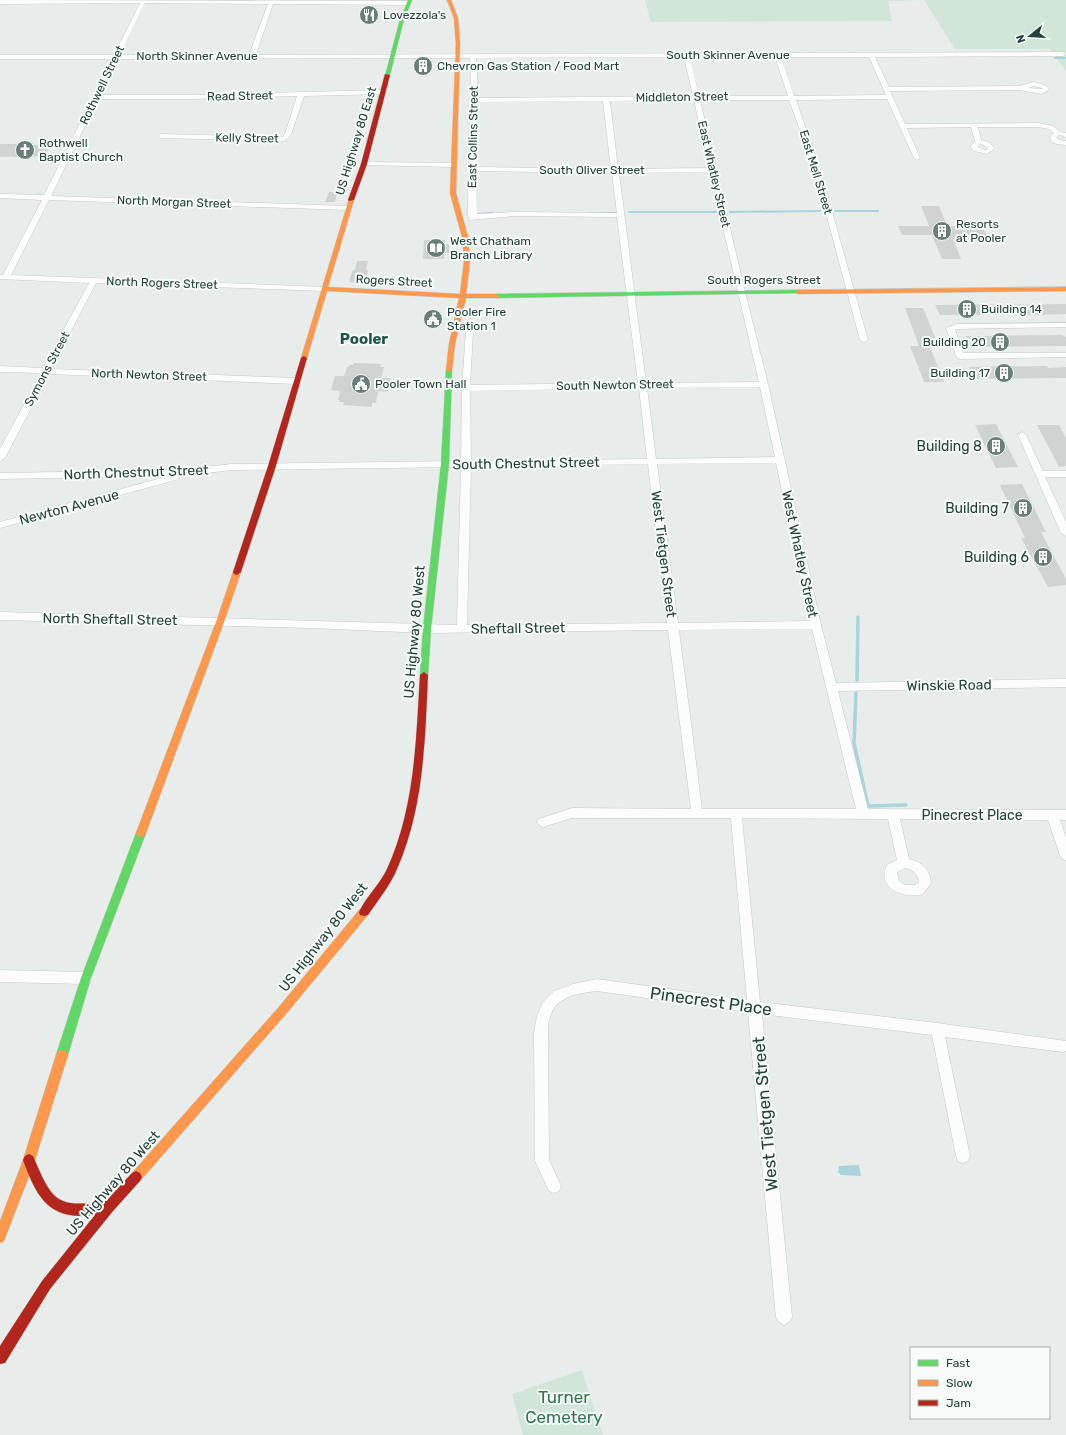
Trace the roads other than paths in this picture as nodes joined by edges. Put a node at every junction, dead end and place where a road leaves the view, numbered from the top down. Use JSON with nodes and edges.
{"nodes":[{"id":1,"x":143,"y":0,"type":"edge"},
{"id":2,"x":57,"y":1,"type":"edge"},
{"id":3,"x":342,"y":1,"type":"edge"},
{"id":4,"x":410,"y":1,"type":"edge"},
{"id":5,"x":0,"y":2,"type":"edge"},
{"id":6,"x":271,"y":2,"type":"junction"},
{"id":7,"x":449,"y":2,"type":"edge"},
{"id":8,"x":1063,"y":54,"type":"dead end"},
{"id":9,"x":777,"y":55,"type":"junction"},
{"id":10,"x":252,"y":56,"type":"junction"},
{"id":11,"x":394,"y":56,"type":"junction"},
{"id":12,"x":457,"y":56,"type":"junction"},
{"id":13,"x":474,"y":56,"type":"junction"},
{"id":14,"x":687,"y":56,"type":"junction"},
{"id":15,"x":871,"y":56,"type":"junction"},
{"id":16,"x":0,"y":57,"type":"edge"},
{"id":17,"x":116,"y":57,"type":"junction"},
{"id":18,"x":1019,"y":88,"type":"dead end"},
{"id":19,"x":887,"y":89,"type":"junction"},
{"id":20,"x":383,"y":92,"type":"junction"},
{"id":21,"x":301,"y":95,"type":"junction"},
{"id":22,"x":792,"y":96,"type":"junction"},
{"id":23,"x":890,"y":96,"type":"junction"},
{"id":24,"x":96,"y":97,"type":"junction"},
{"id":25,"x":696,"y":97,"type":"junction"},
{"id":26,"x":606,"y":98,"type":"junction"},
{"id":27,"x":475,"y":100,"type":"junction"},
{"id":28,"x":902,"y":126,"type":"junction"},
{"id":29,"x":974,"y":126,"type":"junction"},
{"id":30,"x":1058,"y":133,"type":"junction"},
{"id":31,"x":161,"y":136,"type":"dead end"},
{"id":32,"x":1066,"y":136,"type":"edge"},
{"id":33,"x":978,"y":141,"type":"dead end"},
{"id":34,"x":1066,"y":143,"type":"edge"},
{"id":35,"x":917,"y":158,"type":"dead end"},
{"id":36,"x":364,"y":164,"type":"junction"},
{"id":37,"x":454,"y":165,"type":"junction"},
{"id":38,"x":472,"y":169,"type":"junction"},
{"id":39,"x":713,"y":170,"type":"junction"},
{"id":40,"x":614,"y":171,"type":"junction"},
{"id":41,"x":0,"y":196,"type":"edge"},
{"id":42,"x":47,"y":198,"type":"junction"},
{"id":43,"x":348,"y":208,"type":"junction"},
{"id":44,"x":620,"y":215,"type":"junction"},
{"id":45,"x":3,"y":277,"type":"edge"},
{"id":46,"x":94,"y":280,"type":"junction"},
{"id":47,"x":325,"y":289,"type":"junction"},
{"id":48,"x":1066,"y":289,"type":"edge"},
{"id":49,"x":850,"y":291,"type":"junction"},
{"id":50,"x":741,"y":292,"type":"junction"},
{"id":51,"x":631,"y":294,"type":"junction"},
{"id":52,"x":463,"y":296,"type":"junction"},
{"id":53,"x":1066,"y":325,"type":"edge"},
{"id":54,"x":469,"y":332,"type":"dead end"},
{"id":55,"x":864,"y":340,"type":"dead end"},
{"id":56,"x":1066,"y":355,"type":"edge"},
{"id":57,"x":0,"y":369,"type":"edge"},
{"id":58,"x":45,"y":371,"type":"junction"},
{"id":59,"x":298,"y":381,"type":"junction"},
{"id":60,"x":764,"y":384,"type":"junction"},
{"id":61,"x":642,"y":385,"type":"junction"},
{"id":62,"x":466,"y":388,"type":"junction"},
{"id":63,"x":1022,"y":435,"type":"dead end"},
{"id":64,"x":0,"y":458,"type":"edge"},
{"id":65,"x":780,"y":460,"type":"junction"},
{"id":66,"x":651,"y":461,"type":"junction"},
{"id":67,"x":445,"y":464,"type":"junction"},
{"id":68,"x":466,"y":465,"type":"junction"},
{"id":69,"x":272,"y":466,"type":"junction"},
{"id":70,"x":208,"y":470,"type":"junction"},
{"id":71,"x":1040,"y":474,"type":"junction"},
{"id":72,"x":1066,"y":474,"type":"edge"},
{"id":73,"x":0,"y":476,"type":"edge"},
{"id":74,"x":0,"y":526,"type":"edge"},
{"id":75,"x":1066,"y":533,"type":"edge"},
{"id":76,"x":0,"y":616,"type":"edge"},
{"id":77,"x":220,"y":622,"type":"junction"},
{"id":78,"x":673,"y":625,"type":"junction"},
{"id":79,"x":816,"y":625,"type":"junction"},
{"id":80,"x":462,"y":628,"type":"junction"},
{"id":81,"x":427,"y":629,"type":"junction"},
{"id":82,"x":1066,"y":683,"type":"edge"},
{"id":83,"x":832,"y":687,"type":"junction"},
{"id":84,"x":697,"y":813,"type":"junction"},
{"id":85,"x":736,"y":814,"type":"junction"},
{"id":86,"x":862,"y":814,"type":"junction"},
{"id":87,"x":893,"y":815,"type":"junction"},
{"id":88,"x":1052,"y":815,"type":"junction"},
{"id":89,"x":1066,"y":815,"type":"edge"},
{"id":90,"x":543,"y":822,"type":"dead end"},
{"id":91,"x":1066,"y":855,"type":"edge"},
{"id":92,"x":904,"y":863,"type":"dead end"},
{"id":93,"x":0,"y":976,"type":"edge"},
{"id":94,"x":86,"y":978,"type":"junction"},
{"id":95,"x":755,"y":1007,"type":"junction"},
{"id":96,"x":937,"y":1030,"type":"junction"},
{"id":97,"x":1063,"y":1046,"type":"dead end"},
{"id":98,"x":963,"y":1156,"type":"dead end"},
{"id":99,"x":29,"y":1160,"type":"junction"},
{"id":100,"x":554,"y":1186,"type":"dead end"},
{"id":101,"x":108,"y":1207,"type":"junction"},
{"id":102,"x":0,"y":1237,"type":"edge"},
{"id":103,"x":784,"y":1318,"type":"dead end"},
{"id":104,"x":0,"y":1358,"type":"edge"}],
"edges":[{"from":1,"to":2,"type":"street"},
{"from":1,"to":6,"type":"street"},
{"from":1,"to":17,"type":"street","name":"Rothwell Street"},
{"from":2,"to":5,"type":"street"},
{"from":3,"to":4,"type":"street"},
{"from":3,"to":6,"type":"street"},
{"from":4,"to":11,"type":"main road","name":"US Highway 80 East"},
{"from":6,"to":10,"type":"street"},
{"from":7,"to":12,"type":"main road"},
{"from":8,"to":15,"type":"street","name":"South Skinner Avenue"},
{"from":9,"to":14,"type":"street","name":"South Skinner Avenue"},
{"from":9,"to":15,"type":"street","name":"South Skinner Avenue"},
{"from":9,"to":22,"type":"street","name":"East Mell Street"},
{"from":10,"to":11,"type":"street","name":"North Skinner Avenue"},
{"from":10,"to":17,"type":"street","name":"North Skinner Avenue"},
{"from":11,"to":12,"type":"street","name":"South Skinner Avenue"},
{"from":11,"to":20,"type":"main road","name":"US Highway 80 East"},
{"from":12,"to":13,"type":"street","name":"South Skinner Avenue"},
{"from":12,"to":37,"type":"main road"},
{"from":13,"to":14,"type":"street","name":"South Skinner Avenue"},
{"from":13,"to":27,"type":"street","name":"East Collins Street"},
{"from":14,"to":25,"type":"street","name":"East Whatley Street"},
{"from":15,"to":19,"type":"street"},
{"from":16,"to":17,"type":"street","name":"North Skinner Avenue"},
{"from":17,"to":24,"type":"street","name":"Rothwell Street"},
{"from":18,"to":19,"type":"street"},
{"from":19,"to":23,"type":"street"},
{"from":20,"to":21,"type":"street","name":"Read Street"},
{"from":20,"to":36,"type":"main road","name":"US Highway 80 East"},
{"from":21,"to":24,"type":"street","name":"Read Street"},
{"from":21,"to":31,"type":"street","name":"Kelly Street"},
{"from":22,"to":23,"type":"street","name":"Middleton Street"},
{"from":22,"to":25,"type":"street","name":"Middleton Street"},
{"from":22,"to":49,"type":"street","name":"East Mell Street"},
{"from":23,"to":28,"type":"street"},
{"from":24,"to":42,"type":"street","name":"Rothwell Street"},
{"from":25,"to":26,"type":"street","name":"Middleton Street"},
{"from":25,"to":39,"type":"street","name":"East Whatley Street"},
{"from":26,"to":27,"type":"street","name":"Middleton Street"},
{"from":26,"to":40,"type":"street","name":"West Tietgen Street"},
{"from":27,"to":38,"type":"street","name":"East Collins Street"},
{"from":28,"to":29,"type":"street"},
{"from":28,"to":35,"type":"street"},
{"from":29,"to":30,"type":"street"},
{"from":29,"to":33,"type":"street"},
{"from":30,"to":32,"type":"street"},
{"from":30,"to":34,"type":"street"},
{"from":36,"to":37,"type":"street"},
{"from":36,"to":43,"type":"main road","name":"US Highway 80 East"},
{"from":37,"to":52,"type":"main road"},
{"from":38,"to":40,"type":"street","name":"South Oliver Street"},
{"from":38,"to":44,"type":"street","name":"East Collins Street"},
{"from":39,"to":40,"type":"street","name":"South Oliver Street"},
{"from":39,"to":50,"type":"street","name":"East Whatley Street"},
{"from":40,"to":44,"type":"street","name":"West Tietgen Street"},
{"from":41,"to":42,"type":"street","name":"North Morgan Street"},
{"from":42,"to":43,"type":"street","name":"North Morgan Street"},
{"from":42,"to":45,"type":"street","name":"Rothwell Street"},
{"from":43,"to":47,"type":"main road","name":"US Highway 80 East"},
{"from":44,"to":51,"type":"street","name":"West Tietgen Street"},
{"from":45,"to":46,"type":"street","name":"North Rogers Street"},
{"from":46,"to":47,"type":"street","name":"North Rogers Street"},
{"from":46,"to":58,"type":"street","name":"Symons Street"},
{"from":47,"to":52,"type":"main road","name":"Rogers Street"},
{"from":47,"to":59,"type":"main road"},
{"from":48,"to":49,"type":"main road","name":"South Rogers Street"},
{"from":49,"to":50,"type":"main road","name":"South Rogers Street"},
{"from":49,"to":55,"type":"street","name":"East Mell Street"},
{"from":50,"to":51,"type":"main road","name":"South Rogers Street"},
{"from":50,"to":60,"type":"street","name":"West Whatley Street"},
{"from":51,"to":52,"type":"main road","name":"South Rogers Street"},
{"from":51,"to":61,"type":"street","name":"West Tietgen Street"},
{"from":52,"to":67,"type":"main road","name":"US Highway 80 West"},
{"from":53,"to":56,"type":"street"},
{"from":54,"to":62,"type":"street"},
{"from":57,"to":58,"type":"street","name":"North Newton Street"},
{"from":58,"to":59,"type":"street","name":"North Newton Street"},
{"from":58,"to":64,"type":"street","name":"Symons Street"},
{"from":59,"to":69,"type":"main road"},
{"from":60,"to":61,"type":"street","name":"South Newton Street"},
{"from":60,"to":65,"type":"street","name":"West Whatley Street"},
{"from":61,"to":62,"type":"street","name":"South Newton Street"},
{"from":61,"to":66,"type":"street","name":"West Tietgen Street"},
{"from":62,"to":68,"type":"street"},
{"from":63,"to":71,"type":"street"},
{"from":65,"to":66,"type":"street","name":"South Chestnut Street"},
{"from":65,"to":79,"type":"street","name":"West Whatley Street"},
{"from":66,"to":68,"type":"street","name":"South Chestnut Street"},
{"from":66,"to":78,"type":"street","name":"West Tietgen Street"},
{"from":67,"to":68,"type":"street","name":"South Chestnut Street"},
{"from":67,"to":69,"type":"street","name":"South Chestnut Street"},
{"from":67,"to":81,"type":"main road","name":"US Highway 80 West"},
{"from":68,"to":80,"type":"street"},
{"from":69,"to":70,"type":"street","name":"North Chestnut Street"},
{"from":69,"to":77,"type":"main road"},
{"from":70,"to":73,"type":"street","name":"North Chestnut Street"},
{"from":70,"to":74,"type":"street","name":"Newton Avenue"},
{"from":71,"to":72,"type":"street"},
{"from":71,"to":75,"type":"street"},
{"from":76,"to":77,"type":"street","name":"North Sheftall Street"},
{"from":77,"to":81,"type":"street","name":"Sheftall Street"},
{"from":77,"to":94,"type":"main road"},
{"from":78,"to":79,"type":"street","name":"Sheftall Street"},
{"from":78,"to":80,"type":"street","name":"Sheftall Street"},
{"from":78,"to":84,"type":"street","name":"West Tietgen Street"},
{"from":79,"to":83,"type":"street","name":"West Whatley Street"},
{"from":80,"to":81,"type":"street","name":"Sheftall Street"},
{"from":81,"to":101,"type":"main road","name":"US Highway 80 West"},
{"from":82,"to":83,"type":"street","name":"Winskie Road"},
{"from":83,"to":86,"type":"street","name":"West Whatley Street"},
{"from":84,"to":85,"type":"street","name":"Pinecrest Place"},
{"from":84,"to":90,"type":"street","name":"Pinecrest Place"},
{"from":85,"to":86,"type":"street","name":"Pinecrest Place"},
{"from":85,"to":95,"type":"street","name":"West Tietgen Street"},
{"from":86,"to":87,"type":"street","name":"Pinecrest Place"},
{"from":87,"to":88,"type":"street","name":"Pinecrest Place"},
{"from":87,"to":92,"type":"street"},
{"from":88,"to":89,"type":"street","name":"Pinecrest Place"},
{"from":88,"to":91,"type":"street"},
{"from":93,"to":94,"type":"street"},
{"from":94,"to":99,"type":"main road"},
{"from":95,"to":96,"type":"street","name":"Pinecrest Place"},
{"from":95,"to":100,"type":"street","name":"Pinecrest Place"},
{"from":95,"to":103,"type":"street","name":"West Tietgen Street"},
{"from":96,"to":97,"type":"street","name":"Pinecrest Place"},
{"from":96,"to":98,"type":"street"},
{"from":99,"to":101,"type":"main road"},
{"from":99,"to":102,"type":"main road"},
{"from":101,"to":104,"type":"main road","name":"US Highway 80 West"}]}
